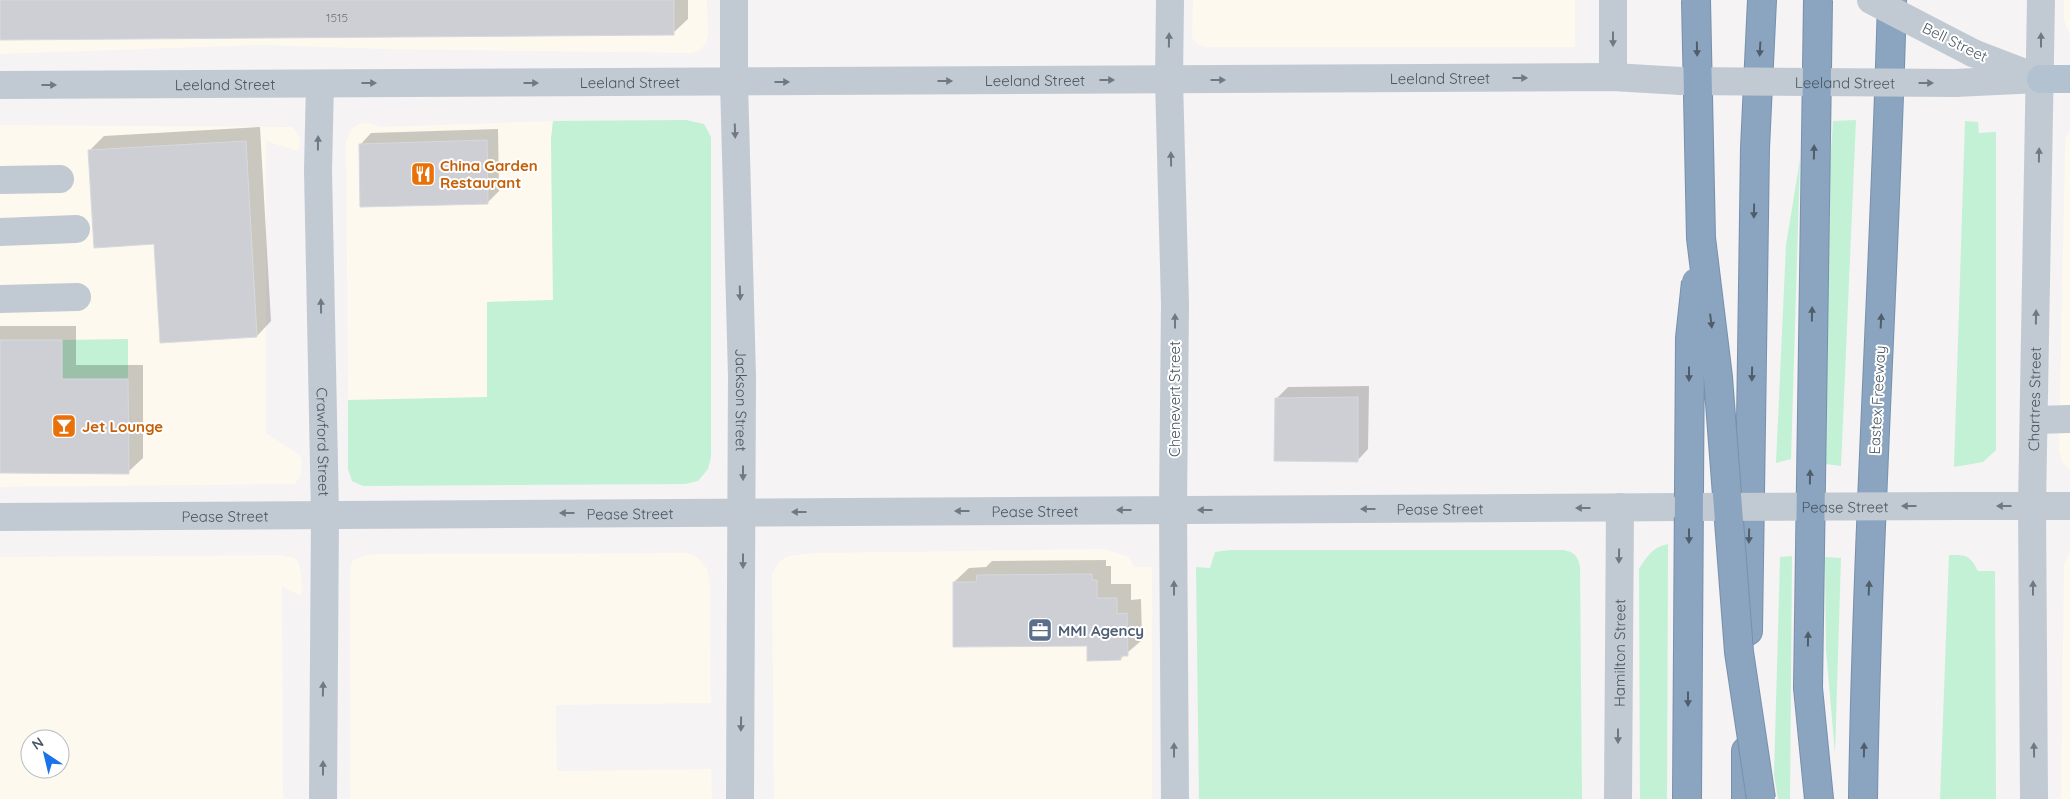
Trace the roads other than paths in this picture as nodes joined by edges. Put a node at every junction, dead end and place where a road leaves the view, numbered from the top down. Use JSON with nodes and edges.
{"nodes":[{"id":1,"x":734,"y":0,"type":"edge"},
{"id":2,"x":1170,"y":0,"type":"edge"},
{"id":3,"x":1613,"y":0,"type":"edge"},
{"id":4,"x":1696,"y":0,"type":"edge"},
{"id":5,"x":1762,"y":0,"type":"edge"},
{"id":6,"x":1818,"y":0,"type":"edge"},
{"id":7,"x":1871,"y":0,"type":"edge"},
{"id":8,"x":1892,"y":0,"type":"edge"},
{"id":9,"x":1909,"y":0,"type":"edge"},
{"id":10,"x":2041,"y":0,"type":"edge"},
{"id":11,"x":1612,"y":77,"type":"junction"},
{"id":12,"x":2041,"y":79,"type":"junction"},
{"id":13,"x":2070,"y":79,"type":"edge"},
{"id":14,"x":1169,"y":80,"type":"junction"},
{"id":15,"x":734,"y":82,"type":"junction"},
{"id":16,"x":320,"y":84,"type":"junction"},
{"id":17,"x":0,"y":85,"type":"edge"},
{"id":18,"x":1887,"y":171,"type":"junction"},
{"id":19,"x":60,"y":179,"type":"dead end"},
{"id":20,"x":0,"y":180,"type":"edge"},
{"id":21,"x":76,"y":229,"type":"dead end"},
{"id":22,"x":0,"y":232,"type":"edge"},
{"id":23,"x":1701,"y":238,"type":"junction"},
{"id":24,"x":77,"y":297,"type":"dead end"},
{"id":25,"x":0,"y":300,"type":"edge"},
{"id":26,"x":2070,"y":419,"type":"edge"},
{"id":27,"x":2034,"y":420,"type":"junction"},
{"id":28,"x":2032,"y":506,"type":"junction"},
{"id":29,"x":2070,"y":506,"type":"edge"},
{"id":30,"x":1620,"y":508,"type":"junction"},
{"id":31,"x":1173,"y":510,"type":"junction"},
{"id":32,"x":743,"y":512,"type":"junction"},
{"id":33,"x":325,"y":515,"type":"junction"},
{"id":34,"x":0,"y":517,"type":"edge"},
{"id":35,"x":1808,"y":688,"type":"junction"},
{"id":36,"x":323,"y":799,"type":"edge"},
{"id":37,"x":740,"y":799,"type":"edge"},
{"id":38,"x":1175,"y":799,"type":"edge"},
{"id":39,"x":1618,"y":799,"type":"edge"},
{"id":40,"x":1687,"y":799,"type":"edge"},
{"id":41,"x":1746,"y":799,"type":"edge"},
{"id":42,"x":1761,"y":799,"type":"edge"},
{"id":43,"x":1806,"y":799,"type":"edge"},
{"id":44,"x":1819,"y":799,"type":"edge"},
{"id":45,"x":1863,"y":799,"type":"edge"},
{"id":46,"x":2034,"y":799,"type":"edge"}],
"edges":[{"from":1,"to":15,"type":"street","name":"Jackson Street"},
{"from":14,"to":2,"type":"street","name":"Chenevert Street","one_way":true},
{"from":3,"to":11,"type":"street","one_way":true},
{"from":4,"to":23,"type":"highway","one_way":true,"bridge":true},
{"from":5,"to":41,"type":"highway","one_way":true},
{"from":35,"to":6,"type":"highway","one_way":true,"bridge":true},
{"from":7,"to":12,"type":"street","name":"Bell Street","bridge":true},
{"from":8,"to":18,"type":"highway","name":"Eastex Freeway"},
{"from":9,"to":18,"type":"highway"},
{"from":12,"to":10,"type":"street","name":"Chartres Street","one_way":true},
{"from":11,"to":12,"type":"street","name":"Leeland Street","one_way":true,"bridge":true},
{"from":14,"to":11,"type":"street","name":"Leeland Street","one_way":true},
{"from":12,"to":13,"type":"main road","name":"Leeland Street"},
{"from":27,"to":12,"type":"street","name":"Chartres Street","one_way":true},
{"from":15,"to":14,"type":"street","name":"Leeland Street","one_way":true},
{"from":31,"to":14,"type":"street","name":"Chenevert Street","one_way":true},
{"from":16,"to":15,"type":"street","name":"Leeland Street","one_way":true},
{"from":15,"to":32,"type":"street","name":"Jackson Street","one_way":true},
{"from":17,"to":16,"type":"street","name":"Leeland Street","one_way":true},
{"from":33,"to":16,"type":"street","name":"Crawford Street","one_way":true},
{"from":45,"to":18,"type":"highway","name":"Eastex Freeway","one_way":true},
{"from":19,"to":20,"type":"street"},
{"from":21,"to":22,"type":"street"},
{"from":23,"to":40,"type":"highway","one_way":true,"bridge":true},
{"from":23,"to":42,"type":"highway","one_way":true,"bridge":true},
{"from":24,"to":25,"type":"street"},
{"from":26,"to":27,"type":"street"},
{"from":27,"to":28,"type":"street","name":"Chartres Street"},
{"from":28,"to":29,"type":"street","name":"Pease Street"},
{"from":28,"to":30,"type":"street","name":"Pease Street","one_way":true,"bridge":true},
{"from":46,"to":28,"type":"street","name":"Chartres Street","one_way":true},
{"from":30,"to":31,"type":"street","name":"Pease Street","one_way":true},
{"from":30,"to":39,"type":"street","name":"Hamilton Street","one_way":true},
{"from":31,"to":32,"type":"street","name":"Pease Street","one_way":true},
{"from":38,"to":31,"type":"street","name":"Chenevert Street","one_way":true},
{"from":32,"to":33,"type":"street","name":"Pease Street","one_way":true},
{"from":32,"to":37,"type":"street","name":"Jackson Street","one_way":true},
{"from":33,"to":34,"type":"street","name":"Pease Street"},
{"from":36,"to":33,"type":"street","name":"Crawford Street","one_way":true},
{"from":35,"to":43,"type":"highway"},
{"from":35,"to":44,"type":"highway"}]}
